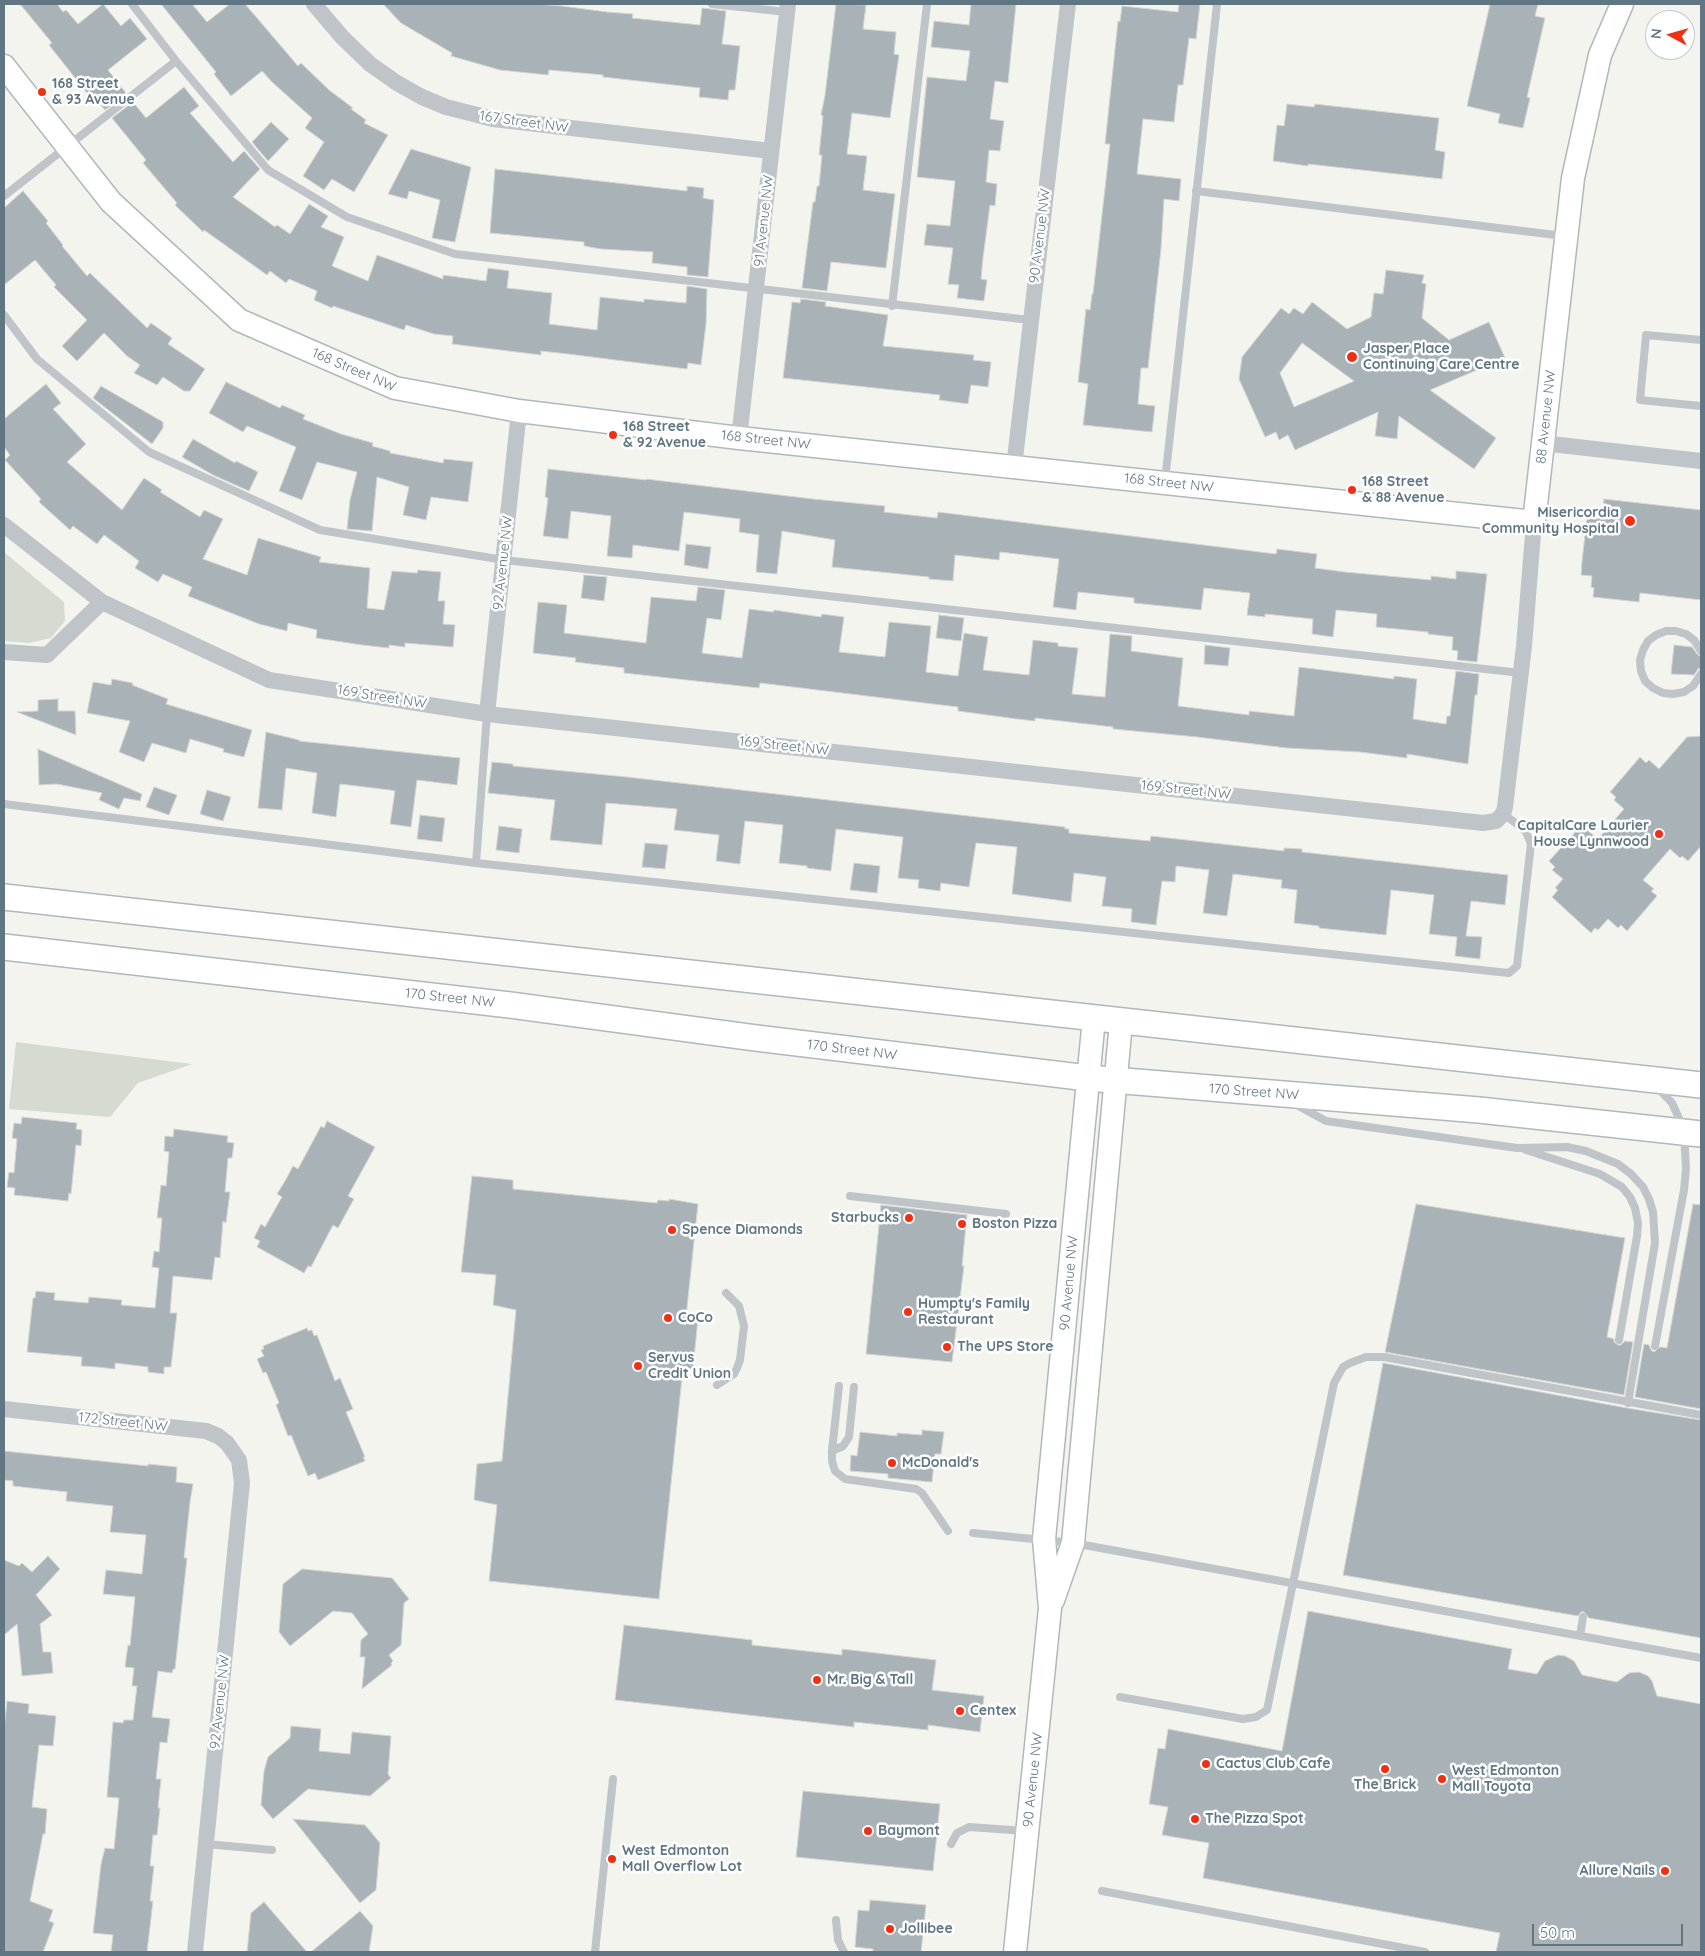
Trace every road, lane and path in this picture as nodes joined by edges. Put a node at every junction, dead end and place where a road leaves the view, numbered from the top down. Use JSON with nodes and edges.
{"nodes":[{"id":1,"x":132,"y":4,"type":"edge"},
{"id":2,"x":314,"y":4,"type":"edge"},
{"id":3,"x":712,"y":4,"type":"edge"},
{"id":4,"x":928,"y":4,"type":"edge"},
{"id":5,"x":1068,"y":4,"type":"edge"},
{"id":6,"x":1217,"y":4,"type":"edge"},
{"id":7,"x":1622,"y":4,"type":"edge"},
{"id":8,"x":788,"y":8,"type":"edge"},
{"id":9,"x":176,"y":61,"type":"junction"},
{"id":10,"x":4,"y":66,"type":"edge"},
{"id":11,"x":66,"y":146,"type":"junction"},
{"id":12,"x":771,"y":151,"type":"junction"},
{"id":13,"x":1196,"y":191,"type":"junction"},
{"id":14,"x":4,"y":196,"type":"edge"},
{"id":15,"x":1567,"y":237,"type":"junction"},
{"id":16,"x":756,"y":289,"type":"junction"},
{"id":17,"x":892,"y":306,"type":"junction"},
{"id":18,"x":4,"y":315,"type":"edge"},
{"id":19,"x":1030,"y":320,"type":"junction"},
{"id":20,"x":1701,"y":340,"type":"edge"},
{"id":21,"x":1701,"y":406,"type":"edge"},
{"id":22,"x":519,"y":411,"type":"junction"},
{"id":23,"x":739,"y":438,"type":"junction"},
{"id":24,"x":1542,"y":443,"type":"junction"},
{"id":25,"x":1701,"y":461,"type":"edge"},
{"id":26,"x":1014,"y":467,"type":"junction"},
{"id":27,"x":1164,"y":483,"type":"junction"},
{"id":28,"x":1534,"y":522,"type":"junction"},
{"id":29,"x":4,"y":525,"type":"edge"},
{"id":30,"x":504,"y":560,"type":"junction"},
{"id":31,"x":102,"y":602,"type":"junction"},
{"id":32,"x":1701,"y":651,"type":"edge"},
{"id":33,"x":4,"y":652,"type":"edge"},
{"id":34,"x":1521,"y":673,"type":"junction"},
{"id":35,"x":1701,"y":674,"type":"edge"},
{"id":36,"x":487,"y":714,"type":"junction"},
{"id":37,"x":4,"y":804,"type":"edge"},
{"id":38,"x":1502,"y":814,"type":"junction"},
{"id":39,"x":476,"y":862,"type":"junction"},
{"id":40,"x":4,"y":897,"type":"edge"},
{"id":41,"x":4,"y":947,"type":"edge"},
{"id":42,"x":1094,"y":1018,"type":"junction"},
{"id":43,"x":1121,"y":1022,"type":"junction"},
{"id":44,"x":1088,"y":1078,"type":"junction"},
{"id":45,"x":1648,"y":1079,"type":"junction"},
{"id":46,"x":1115,"y":1081,"type":"junction"},
{"id":47,"x":1701,"y":1085,"type":"edge"},
{"id":48,"x":1277,"y":1094,"type":"junction"},
{"id":49,"x":1694,"y":1137,"type":"edge"},
{"id":50,"x":1517,"y":1148,"type":"junction"},
{"id":51,"x":850,"y":1196,"type":"dead end"},
{"id":52,"x":1006,"y":1214,"type":"dead end"},
{"id":53,"x":726,"y":1293,"type":"dead end"},
{"id":54,"x":1619,"y":1340,"type":"dead end"},
{"id":55,"x":1655,"y":1346,"type":"dead end"},
{"id":56,"x":717,"y":1385,"type":"dead end"},
{"id":57,"x":839,"y":1386,"type":"dead end"},
{"id":58,"x":854,"y":1387,"type":"dead end"},
{"id":59,"x":1628,"y":1403,"type":"junction"},
{"id":60,"x":4,"y":1408,"type":"edge"},
{"id":61,"x":1701,"y":1415,"type":"edge"},
{"id":62,"x":832,"y":1451,"type":"junction"},
{"id":63,"x":235,"y":1452,"type":"joint"},
{"id":64,"x":948,"y":1530,"type":"dead end"},
{"id":65,"x":973,"y":1533,"type":"dead end"},
{"id":66,"x":1044,"y":1539,"type":"junction"},
{"id":67,"x":1073,"y":1543,"type":"junction"},
{"id":68,"x":1294,"y":1583,"type":"junction"},
{"id":69,"x":1050,"y":1608,"type":"junction"},
{"id":70,"x":1583,"y":1617,"type":"dead end"},
{"id":71,"x":1580,"y":1636,"type":"junction"},
{"id":72,"x":1701,"y":1658,"type":"edge"},
{"id":73,"x":1120,"y":1697,"type":"dead end"},
{"id":74,"x":613,"y":1779,"type":"dead end"},
{"id":75,"x":1028,"y":1831,"type":"junction"},
{"id":76,"x":206,"y":1844,"type":"junction"},
{"id":77,"x":951,"y":1844,"type":"dead end"},
{"id":78,"x":272,"y":1850,"type":"dead end"},
{"id":79,"x":1102,"y":1891,"type":"dead end"},
{"id":80,"x":836,"y":1920,"type":"dead end"},
{"id":81,"x":195,"y":1952,"type":"edge"},
{"id":82,"x":595,"y":1952,"type":"edge"},
{"id":83,"x":844,"y":1952,"type":"edge"},
{"id":84,"x":1015,"y":1952,"type":"edge"},
{"id":85,"x":1425,"y":1952,"type":"edge"}],
"edges":[{"from":1,"to":9,"type":"lane"},
{"from":2,"to":12,"type":"street","name":"167 Street NW"},
{"from":3,"to":8,"type":"lane"},
{"from":4,"to":17,"type":"lane"},
{"from":5,"to":19,"type":"street","name":"90 Avenue NW"},
{"from":6,"to":13,"type":"lane"},
{"from":7,"to":15,"type":"street","name":"88 Avenue NW"},
{"from":8,"to":12,"type":"street","name":"91 Avenue NW"},
{"from":9,"to":11,"type":"lane"},
{"from":9,"to":16,"type":"lane"},
{"from":10,"to":11,"type":"street","name":"168 Street NW"},
{"from":11,"to":14,"type":"lane"},
{"from":11,"to":22,"type":"street","name":"168 Street NW"},
{"from":12,"to":16,"type":"street","name":"91 Avenue NW"},
{"from":13,"to":15,"type":"lane"},
{"from":13,"to":27,"type":"lane"},
{"from":15,"to":24,"type":"street","name":"88 Avenue NW"},
{"from":16,"to":17,"type":"lane"},
{"from":16,"to":23,"type":"street","name":"91 Avenue NW"},
{"from":17,"to":19,"type":"lane"},
{"from":18,"to":30,"type":"lane"},
{"from":19,"to":26,"type":"street","name":"90 Avenue NW"},
{"from":20,"to":21,"type":"lane"},
{"from":22,"to":23,"type":"street","name":"168 Street NW"},
{"from":22,"to":30,"type":"street","name":"92 Avenue NW"},
{"from":23,"to":26,"type":"street","name":"168 Street NW"},
{"from":24,"to":25,"type":"street"},
{"from":24,"to":28,"type":"street","name":"88 Avenue NW"},
{"from":26,"to":27,"type":"street","name":"168 Street NW"},
{"from":27,"to":28,"type":"street","name":"168 Street NW"},
{"from":28,"to":34,"type":"street","name":"88 Avenue NW"},
{"from":29,"to":31,"type":"street","name":"169 Street NW"},
{"from":30,"to":34,"type":"lane"},
{"from":30,"to":36,"type":"street","name":"92 Avenue NW"},
{"from":31,"to":33,"type":"street"},
{"from":31,"to":36,"type":"street","name":"169 Street NW"},
{"from":32,"to":35,"type":"lane"},
{"from":34,"to":38,"type":"street","name":"88 Avenue NW"},
{"from":36,"to":38,"type":"street","name":"169 Street NW"},
{"from":36,"to":39,"type":"lane"},
{"from":37,"to":39,"type":"lane"},
{"from":38,"to":39,"type":"lane"},
{"from":40,"to":42,"type":"main road"},
{"from":41,"to":44,"type":"main road","name":"170 Street NW"},
{"from":42,"to":43,"type":"main road"},
{"from":42,"to":44,"type":"street","name":"90 Avenue NW"},
{"from":43,"to":45,"type":"main road"},
{"from":43,"to":46,"type":"street","name":"90 Avenue NW"},
{"from":44,"to":46,"type":"main road","name":"170 Street NW"},
{"from":44,"to":66,"type":"street","name":"90 Avenue NW"},
{"from":45,"to":47,"type":"main road"},
{"from":45,"to":49,"type":"lane"},
{"from":46,"to":48,"type":"main road","name":"170 Street NW"},
{"from":46,"to":67,"type":"street","name":"90 Avenue NW"},
{"from":48,"to":49,"type":"main road","name":"170 Street NW"},
{"from":48,"to":50,"type":"lane"},
{"from":49,"to":55,"type":"lane"},
{"from":50,"to":54,"type":"lane"},
{"from":50,"to":59,"type":"lane"},
{"from":51,"to":52,"type":"lane"},
{"from":53,"to":56,"type":"lane"},
{"from":57,"to":62,"type":"lane"},
{"from":58,"to":62,"type":"lane"},
{"from":59,"to":61,"type":"lane"},
{"from":59,"to":68,"type":"lane"},
{"from":60,"to":63,"type":"street","name":"172 Street NW"},
{"from":62,"to":64,"type":"lane"},
{"from":63,"to":76,"type":"street","name":"92 Avenue NW"},
{"from":65,"to":66,"type":"lane"},
{"from":66,"to":67,"type":"lane"},
{"from":66,"to":69,"type":"street","name":"90 Avenue NW"},
{"from":67,"to":68,"type":"lane"},
{"from":67,"to":69,"type":"street","name":"90 Avenue NW"},
{"from":68,"to":71,"type":"lane"},
{"from":68,"to":73,"type":"lane"},
{"from":69,"to":75,"type":"street","name":"90 Avenue NW"},
{"from":70,"to":71,"type":"lane"},
{"from":71,"to":72,"type":"lane"},
{"from":74,"to":82,"type":"lane"},
{"from":75,"to":77,"type":"lane"},
{"from":75,"to":84,"type":"street","name":"90 Avenue NW"},
{"from":76,"to":78,"type":"lane"},
{"from":76,"to":81,"type":"street","name":"92 Avenue NW"},
{"from":79,"to":85,"type":"lane"},
{"from":80,"to":83,"type":"lane"}]}
